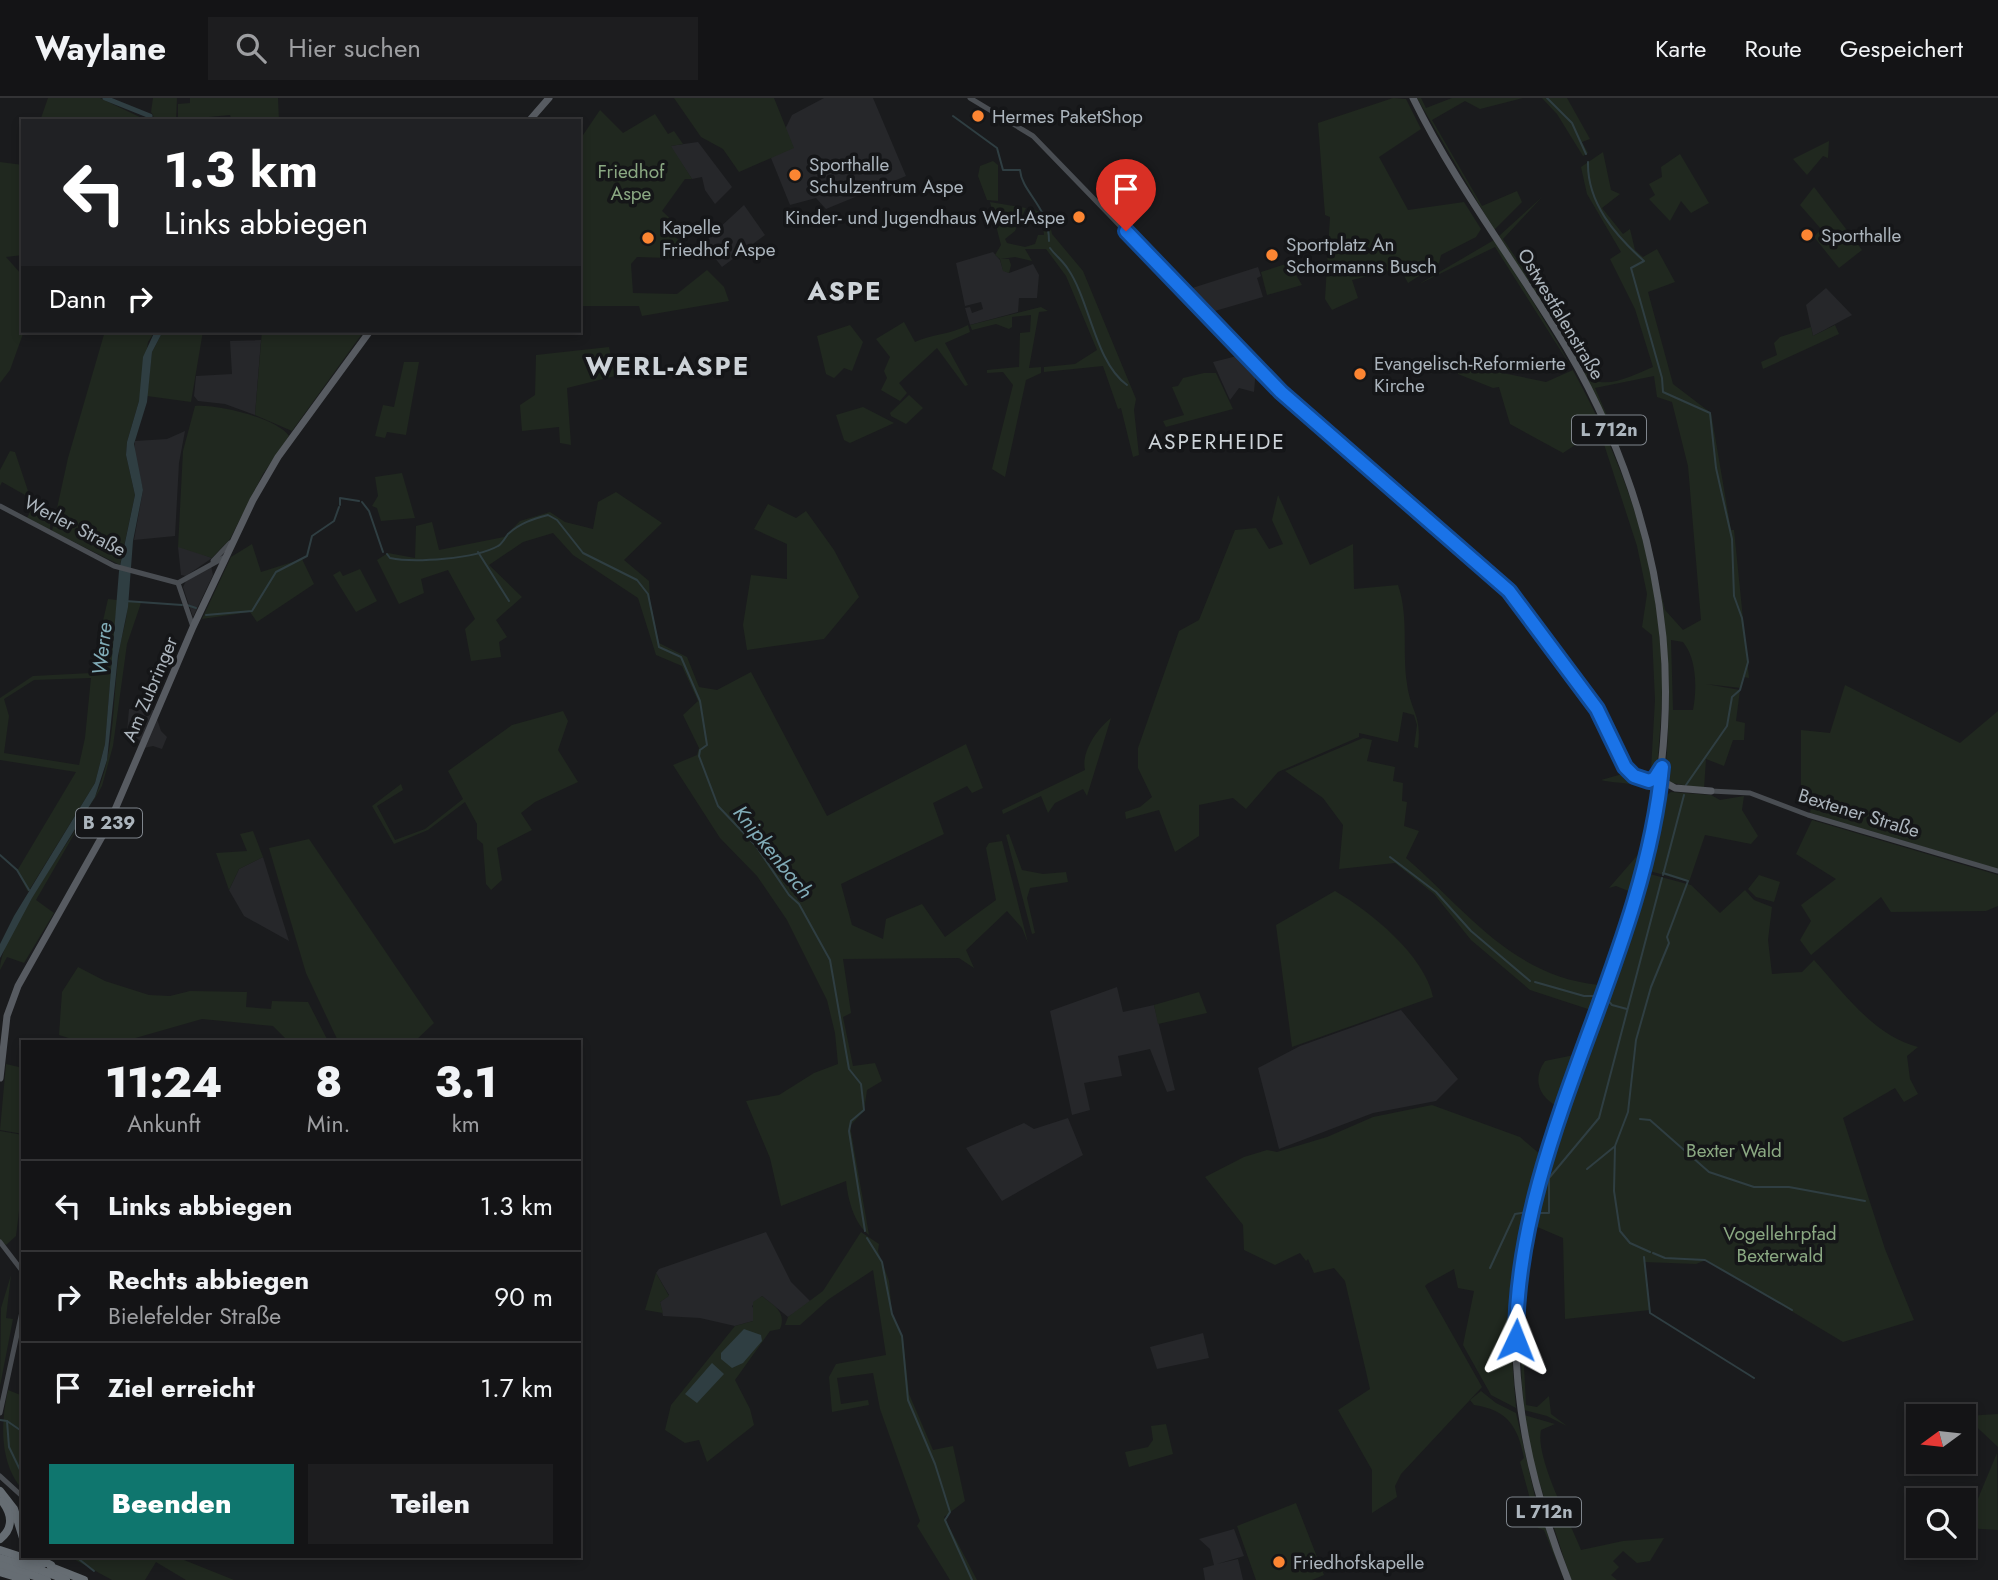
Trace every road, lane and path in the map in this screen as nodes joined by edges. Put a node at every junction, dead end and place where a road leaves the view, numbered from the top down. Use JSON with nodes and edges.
{"nodes":[{"id":1,"x":549,"y":98,"type":"edge"},
{"id":2,"x":970,"y":98,"type":"edge"},
{"id":3,"x":1413,"y":98,"type":"edge"},
{"id":4,"x":531,"y":119,"type":"edge"},
{"id":5,"x":369,"y":333,"type":"edge"},
{"id":6,"x":0,"y":506,"type":"edge"},
{"id":7,"x":235,"y":538,"type":"junction"},
{"id":8,"x":227,"y":556,"type":"junction"},
{"id":9,"x":210,"y":565,"type":"junction"},
{"id":10,"x":178,"y":583,"type":"junction"},
{"id":11,"x":193,"y":627,"type":"junction"},
{"id":12,"x":1625,"y":767,"type":"joint"},
{"id":13,"x":1662,"y":767,"type":"junction"},
{"id":14,"x":1639,"y":778,"type":"junction"},
{"id":15,"x":1675,"y":788,"type":"junction"},
{"id":16,"x":1711,"y":791,"type":"joint"},
{"id":17,"x":1657,"y":804,"type":"junction"},
{"id":18,"x":1998,"y":871,"type":"edge"},
{"id":19,"x":0,"y":1078,"type":"edge"},
{"id":20,"x":2,"y":1245,"type":"edge"},
{"id":21,"x":0,"y":1254,"type":"edge"},
{"id":22,"x":12,"y":1255,"type":"junction"},
{"id":23,"x":21,"y":1269,"type":"edge"},
{"id":24,"x":21,"y":1316,"type":"edge"},
{"id":25,"x":0,"y":1413,"type":"edge"},
{"id":26,"x":0,"y":1476,"type":"edge"},
{"id":27,"x":0,"y":1491,"type":"edge"},
{"id":28,"x":21,"y":1495,"type":"edge"},
{"id":29,"x":0,"y":1499,"type":"edge"},
{"id":30,"x":21,"y":1532,"type":"edge"},
{"id":31,"x":0,"y":1539,"type":"edge"},
{"id":32,"x":0,"y":1550,"type":"edge"},
{"id":33,"x":0,"y":1558,"type":"edge"},
{"id":34,"x":0,"y":1565,"type":"edge"},
{"id":35,"x":47,"y":1569,"type":"edge"},
{"id":36,"x":0,"y":1572,"type":"edge"},
{"id":37,"x":26,"y":1580,"type":"edge"},
{"id":38,"x":66,"y":1580,"type":"edge"},
{"id":39,"x":84,"y":1580,"type":"edge"},
{"id":40,"x":1568,"y":1580,"type":"edge"}],
"edges":[{"from":1,"to":4,"type":"main road"},
{"from":2,"to":12,"type":"main road"},
{"from":3,"to":13,"type":"main road","name":"Ostwestfalenstraße","number":"L 712n"},
{"from":5,"to":7,"type":"main road","name":"Am Zubringer","number":"B 239"},
{"from":6,"to":10,"type":"main road","name":"Werler Straße"},
{"from":7,"to":8,"type":"main road","name":"Am Zubringer","number":"B 239"},
{"from":7,"to":9,"type":"main road"},
{"from":8,"to":9,"type":"main road"},
{"from":8,"to":11,"type":"main road","name":"Am Zubringer","number":"B 239"},
{"from":9,"to":10,"type":"main road"},
{"from":10,"to":11,"type":"main road"},
{"from":11,"to":19,"type":"main road","name":"Am Zubringer","number":"B 239"},
{"from":12,"to":14,"type":"main road"},
{"from":13,"to":14,"type":"main road"},
{"from":13,"to":15,"type":"main road"},
{"from":13,"to":17,"type":"main road","name":"Ostwestfalenstraße","number":"L 712n"},
{"from":14,"to":17,"type":"main road"},
{"from":15,"to":16,"type":"main road"},
{"from":15,"to":17,"type":"main road"},
{"from":16,"to":18,"type":"main road","name":"Bextener Straße"},
{"from":17,"to":40,"type":"main road","name":"Ostwestfalenstraße","number":"L 712n"},
{"from":20,"to":22,"type":"main road"},
{"from":21,"to":22,"type":"main road"},
{"from":22,"to":23,"type":"main road"},
{"from":24,"to":25,"type":"main road"},
{"from":26,"to":28,"type":"main road"},
{"from":27,"to":30,"type":"highway"},
{"from":29,"to":31,"type":"highway"},
{"from":32,"to":35,"type":"highway"},
{"from":33,"to":35,"type":"highway"},
{"from":34,"to":35,"type":"highway"},
{"from":35,"to":38,"type":"highway"},
{"from":35,"to":39,"type":"highway"},
{"from":36,"to":37,"type":"highway"}]}
